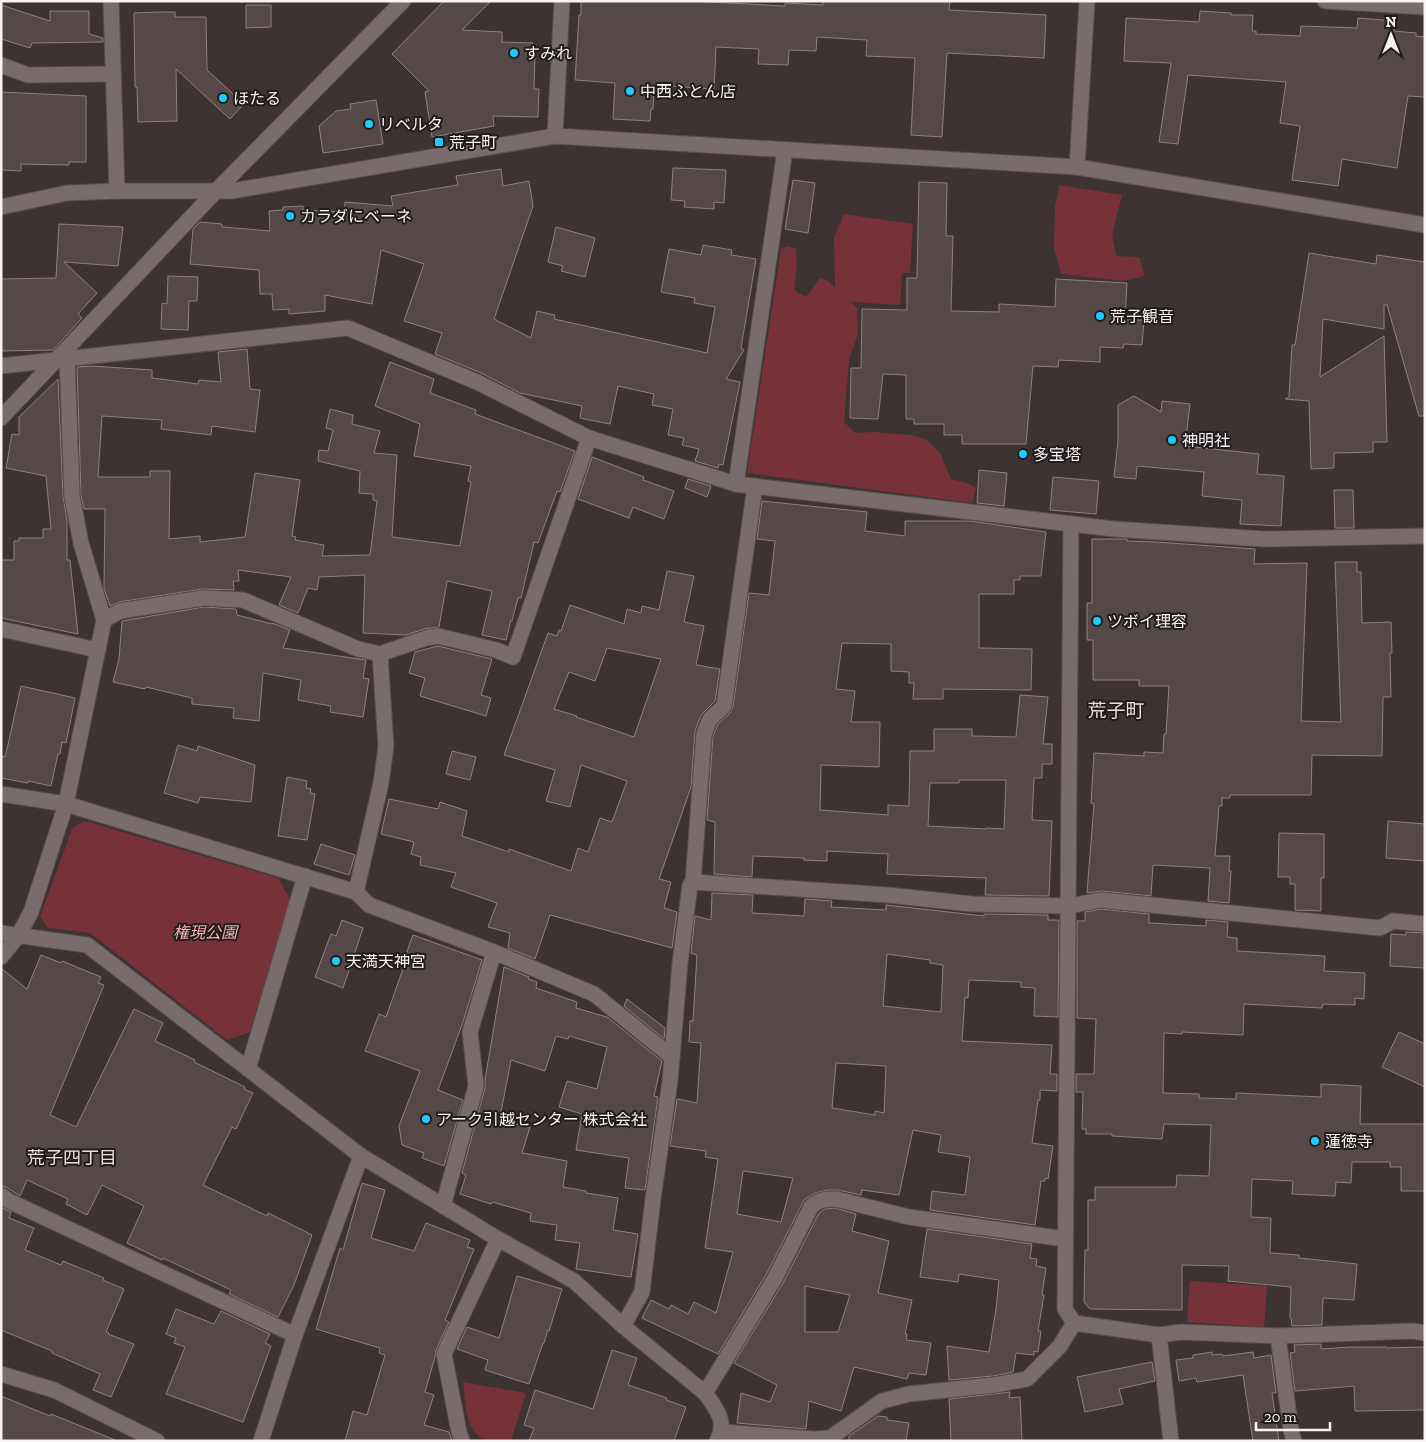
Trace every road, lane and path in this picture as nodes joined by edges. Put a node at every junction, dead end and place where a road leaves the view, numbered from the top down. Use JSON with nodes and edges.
{"nodes":[{"id":1,"x":111,"y":1,"type":"edge"},
{"id":2,"x":403,"y":1,"type":"edge"},
{"id":3,"x":562,"y":1,"type":"edge"},
{"id":4,"x":1087,"y":1,"type":"edge"},
{"id":5,"x":1325,"y":1,"type":"edge"},
{"id":6,"x":1415,"y":5,"type":"edge"},
{"id":7,"x":1,"y":65,"type":"edge"},
{"id":8,"x":113,"y":74,"type":"junction"},
{"id":9,"x":555,"y":136,"type":"junction"},
{"id":10,"x":785,"y":150,"type":"junction"},
{"id":11,"x":1077,"y":167,"type":"junction"},
{"id":12,"x":117,"y":191,"type":"junction"},
{"id":13,"x":216,"y":191,"type":"junction"},
{"id":14,"x":1,"y":207,"type":"edge"},
{"id":15,"x":1425,"y":225,"type":"edge"},
{"id":16,"x":62,"y":359,"type":"junction"},
{"id":17,"x":1,"y":366,"type":"edge"},
{"id":18,"x":1,"y":418,"type":"edge"},
{"id":19,"x":589,"y":438,"type":"junction"},
{"id":20,"x":736,"y":484,"type":"junction"},
{"id":21,"x":755,"y":486,"type":"junction"},
{"id":22,"x":1071,"y":524,"type":"junction"},
{"id":23,"x":1425,"y":536,"type":"edge"},
{"id":24,"x":104,"y":620,"type":"junction"},
{"id":25,"x":1,"y":629,"type":"edge"},
{"id":26,"x":98,"y":650,"type":"junction"},
{"id":27,"x":380,"y":654,"type":"junction"},
{"id":28,"x":1,"y":794,"type":"edge"},
{"id":29,"x":66,"y":804,"type":"junction"},
{"id":30,"x":305,"y":876,"type":"junction"},
{"id":31,"x":693,"y":882,"type":"junction"},
{"id":32,"x":356,"y":892,"type":"junction"},
{"id":33,"x":1069,"y":906,"type":"junction"},
{"id":34,"x":1425,"y":924,"type":"edge"},
{"id":35,"x":1,"y":933,"type":"edge"},
{"id":36,"x":18,"y":936,"type":"junction"},
{"id":37,"x":494,"y":952,"type":"junction"},
{"id":38,"x":1,"y":957,"type":"edge"},
{"id":39,"x":672,"y":1057,"type":"junction"},
{"id":40,"x":248,"y":1069,"type":"junction"},
{"id":41,"x":361,"y":1156,"type":"junction"},
{"id":42,"x":1,"y":1196,"type":"edge"},
{"id":43,"x":443,"y":1206,"type":"junction"},
{"id":44,"x":498,"y":1239,"type":"junction"},
{"id":45,"x":1065,"y":1239,"type":"junction"},
{"id":46,"x":1074,"y":1323,"type":"junction"},
{"id":47,"x":623,"y":1326,"type":"junction"},
{"id":48,"x":1425,"y":1333,"type":"edge"},
{"id":49,"x":295,"y":1334,"type":"junction"},
{"id":50,"x":1159,"y":1334,"type":"junction"},
{"id":51,"x":1278,"y":1336,"type":"junction"},
{"id":52,"x":1,"y":1374,"type":"edge"},
{"id":53,"x":705,"y":1393,"type":"junction"},
{"id":54,"x":720,"y":1437,"type":"edge"},
{"id":55,"x":158,"y":1441,"type":"edge"},
{"id":56,"x":261,"y":1441,"type":"edge"},
{"id":57,"x":462,"y":1441,"type":"edge"},
{"id":58,"x":1171,"y":1441,"type":"edge"},
{"id":59,"x":1294,"y":1441,"type":"edge"}],
"edges":[{"from":1,"to":8,"type":"street"},
{"from":2,"to":13,"type":"street"},
{"from":3,"to":9,"type":"street"},
{"from":4,"to":11,"type":"street"},
{"from":5,"to":6,"type":"street"},
{"from":7,"to":8,"type":"street"},
{"from":8,"to":12,"type":"street"},
{"from":9,"to":10,"type":"street"},
{"from":9,"to":13,"type":"street"},
{"from":10,"to":11,"type":"street"},
{"from":10,"to":20,"type":"street"},
{"from":11,"to":15,"type":"street"},
{"from":12,"to":13,"type":"street"},
{"from":12,"to":14,"type":"street"},
{"from":13,"to":16,"type":"street"},
{"from":16,"to":17,"type":"street"},
{"from":16,"to":18,"type":"street"},
{"from":16,"to":19,"type":"street"},
{"from":16,"to":24,"type":"street"},
{"from":19,"to":20,"type":"street"},
{"from":19,"to":27,"type":"street"},
{"from":20,"to":21,"type":"street"},
{"from":21,"to":22,"type":"street"},
{"from":21,"to":31,"type":"street"},
{"from":22,"to":23,"type":"street"},
{"from":22,"to":33,"type":"street"},
{"from":24,"to":26,"type":"street"},
{"from":24,"to":27,"type":"street"},
{"from":25,"to":26,"type":"street"},
{"from":26,"to":29,"type":"street"},
{"from":27,"to":32,"type":"street"},
{"from":28,"to":29,"type":"street"},
{"from":29,"to":30,"type":"street"},
{"from":29,"to":36,"type":"street"},
{"from":30,"to":32,"type":"street"},
{"from":30,"to":40,"type":"street"},
{"from":31,"to":33,"type":"street"},
{"from":31,"to":39,"type":"street"},
{"from":32,"to":37,"type":"street"},
{"from":33,"to":34,"type":"street"},
{"from":33,"to":45,"type":"street"},
{"from":35,"to":36,"type":"street"},
{"from":36,"to":38,"type":"street"},
{"from":36,"to":40,"type":"street"},
{"from":37,"to":39,"type":"street"},
{"from":37,"to":43,"type":"street"},
{"from":39,"to":47,"type":"street"},
{"from":40,"to":41,"type":"street"},
{"from":41,"to":43,"type":"street"},
{"from":41,"to":49,"type":"street"},
{"from":42,"to":49,"type":"street"},
{"from":43,"to":44,"type":"street"},
{"from":44,"to":47,"type":"street"},
{"from":44,"to":57,"type":"street"},
{"from":45,"to":46,"type":"street"},
{"from":45,"to":53,"type":"street"},
{"from":46,"to":50,"type":"street"},
{"from":46,"to":54,"type":"street"},
{"from":47,"to":53,"type":"street"},
{"from":48,"to":51,"type":"street"},
{"from":49,"to":56,"type":"street"},
{"from":50,"to":51,"type":"street"},
{"from":50,"to":58,"type":"street"},
{"from":51,"to":59,"type":"street"},
{"from":52,"to":55,"type":"street"},
{"from":53,"to":54,"type":"street"}]}
